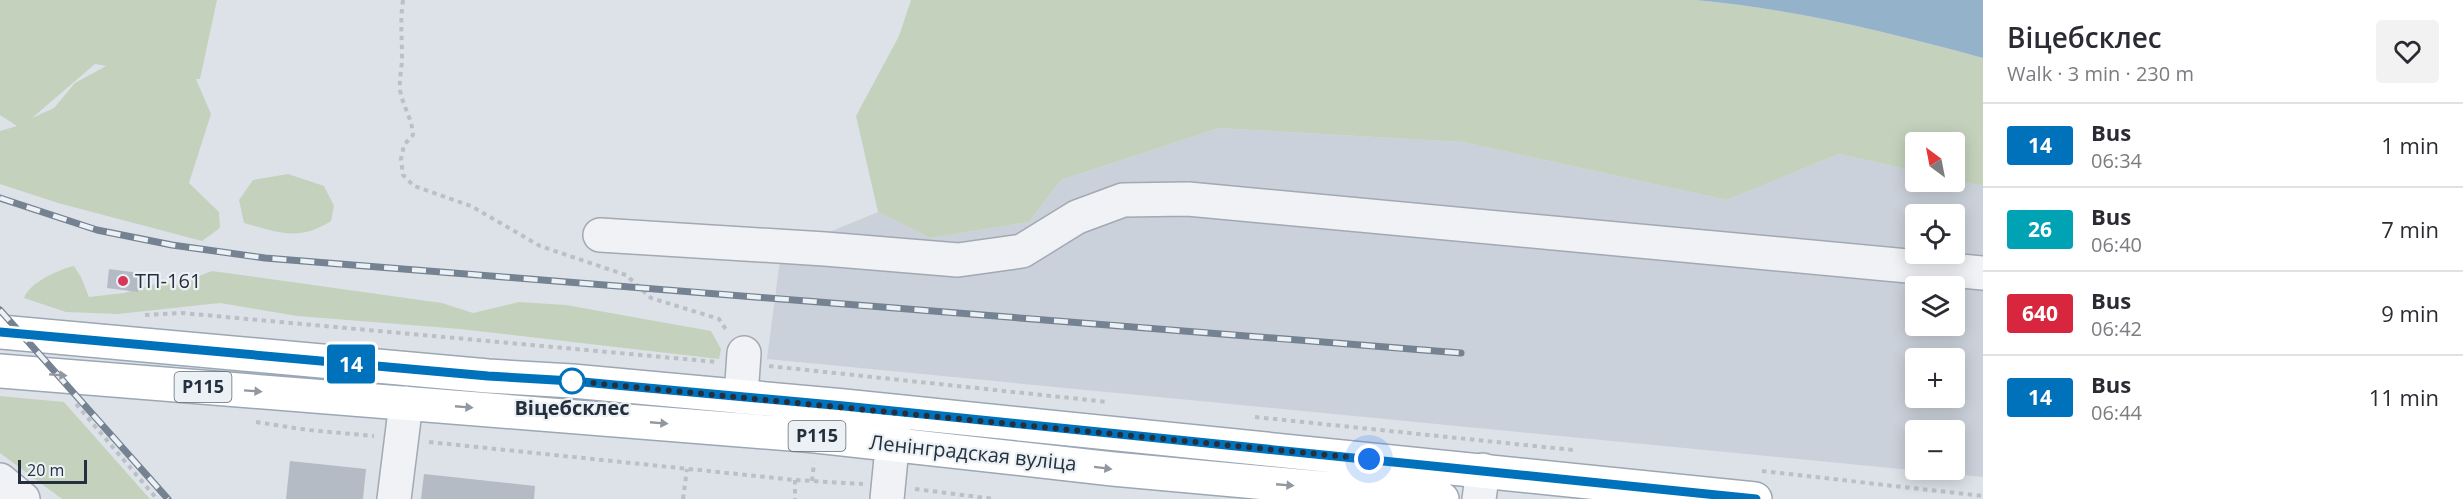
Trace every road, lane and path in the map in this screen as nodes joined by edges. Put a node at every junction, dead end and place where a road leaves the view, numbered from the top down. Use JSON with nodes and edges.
{"nodes":[{"id":1,"x":403,"y":0,"type":"edge"},
{"id":2,"x":600,"y":235,"type":"dead end"},
{"id":3,"x":1983,"y":273,"type":"edge"},
{"id":4,"x":0,"y":332,"type":"edge"},
{"id":5,"x":744,"y":353,"type":"joint"},
{"id":6,"x":0,"y":371,"type":"edge"},
{"id":7,"x":741,"y":397,"type":"junction"},
{"id":8,"x":72,"y":399,"type":"dead end"},
{"id":9,"x":406,"y":403,"type":"junction"},
{"id":10,"x":249,"y":420,"type":"dead end"},
{"id":11,"x":894,"y":428,"type":"junction"},
{"id":12,"x":402,"y":439,"type":"junction"},
{"id":13,"x":1232,"y":446,"type":"junction"},
{"id":14,"x":814,"y":457,"type":"dead end"},
{"id":15,"x":687,"y":469,"type":"junction"},
{"id":16,"x":0,"y":480,"type":"edge"},
{"id":17,"x":795,"y":480,"type":"junction"},
{"id":18,"x":1227,"y":480,"type":"junction"},
{"id":19,"x":812,"y":481,"type":"junction"},
{"id":20,"x":1481,"y":485,"type":"edge"},
{"id":21,"x":888,"y":492,"type":"edge"},
{"id":22,"x":1427,"y":498,"type":"edge"},
{"id":23,"x":23,"y":499,"type":"edge"},
{"id":24,"x":157,"y":499,"type":"edge"},
{"id":25,"x":394,"y":499,"type":"edge"},
{"id":26,"x":683,"y":499,"type":"edge"},
{"id":27,"x":795,"y":499,"type":"edge"},
{"id":28,"x":994,"y":499,"type":"edge"},
{"id":29,"x":1755,"y":499,"type":"edge"}],
"edges":[{"from":1,"to":5,"type":"path"},
{"from":2,"to":3,"type":"street"},
{"from":4,"to":7,"type":"main road","name":"Ленінградская вуліца","number":"Р115"},
{"from":5,"to":7,"type":"street"},
{"from":6,"to":9,"type":"main road","name":"Ленінградская вуліца","number":"Р115","one_way":true},
{"from":7,"to":11,"type":"main road","name":"Ленінградская вуліца","number":"Р115"},
{"from":8,"to":24,"type":"path"},
{"from":9,"to":11,"type":"main road","name":"Ленінградская вуліца","number":"Р115","one_way":true},
{"from":9,"to":12,"type":"street"},
{"from":10,"to":12,"type":"path"},
{"from":11,"to":13,"type":"main road","name":"Ленінградская вуліца","number":"Р115"},
{"from":11,"to":18,"type":"main road","name":"Ленінградская вуліца","number":"Р115","one_way":true},
{"from":11,"to":21,"type":"street"},
{"from":12,"to":15,"type":"path"},
{"from":12,"to":25,"type":"street"},
{"from":13,"to":18,"type":"street"},
{"from":13,"to":20,"type":"main road","name":"Ленінградская вуліца","number":"Р115"},
{"from":14,"to":19,"type":"path"},
{"from":15,"to":17,"type":"path"},
{"from":15,"to":26,"type":"path"},
{"from":16,"to":23,"type":"street"},
{"from":17,"to":19,"type":"path"},
{"from":17,"to":27,"type":"path"},
{"from":18,"to":22,"type":"main road","name":"Ленінградская вуліца","number":"Р115","one_way":true},
{"from":19,"to":21,"type":"path"},
{"from":20,"to":29,"type":"main road","name":"Ленінградская вуліца","number":"Р115"},
{"from":21,"to":28,"type":"path"}]}
